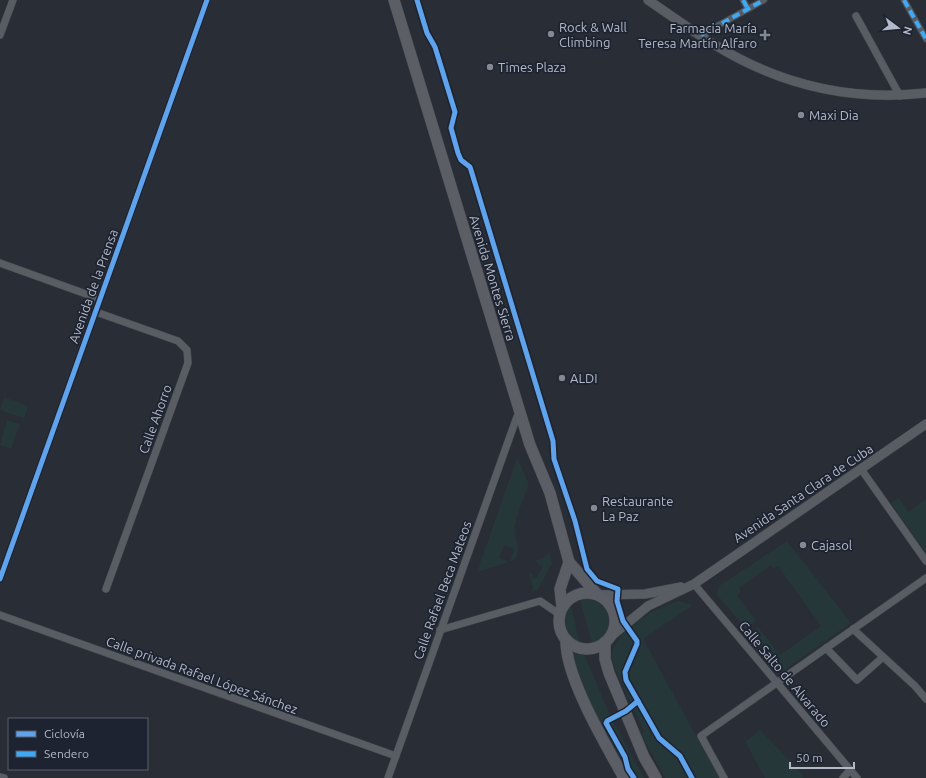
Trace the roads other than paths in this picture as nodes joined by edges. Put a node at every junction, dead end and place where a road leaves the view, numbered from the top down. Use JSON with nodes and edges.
{"nodes":[{"id":1,"x":12,"y":0,"type":"edge"},
{"id":2,"x":207,"y":0,"type":"edge"},
{"id":3,"x":394,"y":0,"type":"edge"},
{"id":4,"x":648,"y":0,"type":"edge"},
{"id":5,"x":743,"y":0,"type":"edge"},
{"id":6,"x":764,"y":0,"type":"edge"},
{"id":7,"x":904,"y":0,"type":"edge"},
{"id":8,"x":748,"y":9,"type":"junction"},
{"id":9,"x":856,"y":16,"type":"dead end"},
{"id":10,"x":0,"y":35,"type":"edge"},
{"id":11,"x":701,"y":35,"type":"junction"},
{"id":12,"x":926,"y":39,"type":"edge"},
{"id":13,"x":926,"y":93,"type":"edge"},
{"id":14,"x":900,"y":96,"type":"junction"},
{"id":15,"x":0,"y":263,"type":"edge"},
{"id":16,"x":100,"y":299,"type":"junction"},
{"id":17,"x":96,"y":312,"type":"junction"},
{"id":18,"x":519,"y":411,"type":"junction"},
{"id":19,"x":926,"y":424,"type":"edge"},
{"id":20,"x":861,"y":469,"type":"junction"},
{"id":21,"x":926,"y":561,"type":"edge"},
{"id":22,"x":569,"y":562,"type":"junction"},
{"id":23,"x":926,"y":578,"type":"edge"},
{"id":24,"x":0,"y":579,"type":"edge"},
{"id":25,"x":694,"y":584,"type":"junction"},
{"id":26,"x":106,"y":589,"type":"dead end"},
{"id":27,"x":598,"y":594,"type":"junction"},
{"id":28,"x":560,"y":611,"type":"junction"},
{"id":29,"x":0,"y":615,"type":"edge"},
{"id":30,"x":853,"y":629,"type":"junction"},
{"id":31,"x":440,"y":630,"type":"junction"},
{"id":32,"x":566,"y":640,"type":"junction"},
{"id":33,"x":607,"y":640,"type":"junction"},
{"id":34,"x":826,"y":648,"type":"junction"},
{"id":35,"x":883,"y":658,"type":"junction"},
{"id":36,"x":776,"y":683,"type":"junction"},
{"id":37,"x":926,"y":699,"type":"edge"},
{"id":38,"x":396,"y":756,"type":"junction"},
{"id":39,"x":850,"y":770,"type":"junction"},
{"id":40,"x":0,"y":777,"type":"edge"},
{"id":41,"x":4,"y":778,"type":"edge"},
{"id":42,"x":388,"y":778,"type":"edge"},
{"id":43,"x":624,"y":778,"type":"edge"},
{"id":44,"x":656,"y":778,"type":"edge"},
{"id":45,"x":724,"y":778,"type":"edge"},
{"id":46,"x":843,"y":778,"type":"edge"},
{"id":47,"x":857,"y":778,"type":"edge"}],
"edges":[{"from":1,"to":10,"type":"street"},
{"from":2,"to":16,"type":"street","name":"Avenida de la Prensa"},
{"from":3,"to":18,"type":"main road","name":"Avenida Montes Sierra"},
{"from":4,"to":11,"type":"street"},
{"from":5,"to":8,"type":"street"},
{"from":6,"to":8,"type":"street"},
{"from":7,"to":12,"type":"street"},
{"from":8,"to":11,"type":"street"},
{"from":9,"to":14,"type":"street"},
{"from":11,"to":14,"type":"street"},
{"from":13,"to":14,"type":"street"},
{"from":15,"to":16,"type":"street"},
{"from":16,"to":17,"type":"street","name":"Avenida de la Prensa"},
{"from":17,"to":24,"type":"street","name":"Avenida de la Prensa"},
{"from":17,"to":26,"type":"street","name":"Calle Ahorro"},
{"from":18,"to":22,"type":"main road","name":"Avenida Montes Sierra"},
{"from":18,"to":31,"type":"street","name":"Calle Rafael Beca Mateos"},
{"from":19,"to":20,"type":"street","name":"Avenida Santa Clara de Cuba"},
{"from":20,"to":21,"type":"street"},
{"from":20,"to":25,"type":"street","name":"Avenida Santa Clara de Cuba"},
{"from":22,"to":27,"type":"main road","name":"Avenida Montes Sierra"},
{"from":22,"to":28,"type":"main road"},
{"from":23,"to":30,"type":"street"},
{"from":25,"to":27,"type":"street","name":"Avenida Santa Clara de Cuba"},
{"from":25,"to":33,"type":"street","name":"Avenida Santa Clara de Cuba"},
{"from":25,"to":36,"type":"street","name":"Calle Salto de Alvarado"},
{"from":27,"to":28,"type":"main road"},
{"from":27,"to":33,"type":"main road"},
{"from":28,"to":31,"type":"street"},
{"from":28,"to":32,"type":"main road"},
{"from":29,"to":38,"type":"street","name":"Calle privada Rafael López Sánchez"},
{"from":30,"to":34,"type":"street"},
{"from":30,"to":35,"type":"street"},
{"from":31,"to":38,"type":"street","name":"Calle Rafael Beca Mateos"},
{"from":32,"to":33,"type":"main road"},
{"from":32,"to":43,"type":"main road"},
{"from":33,"to":44,"type":"main road"},
{"from":34,"to":35,"type":"street"},
{"from":34,"to":36,"type":"street"},
{"from":35,"to":37,"type":"street"},
{"from":36,"to":39,"type":"street","name":"Calle Salto de Alvarado"},
{"from":36,"to":45,"type":"street"},
{"from":38,"to":42,"type":"street","name":"Calle Rafael Beca Mateos"},
{"from":39,"to":46,"type":"street"},
{"from":39,"to":47,"type":"street","name":"Calle Salto de Alvarado"},
{"from":40,"to":41,"type":"street"}]}
